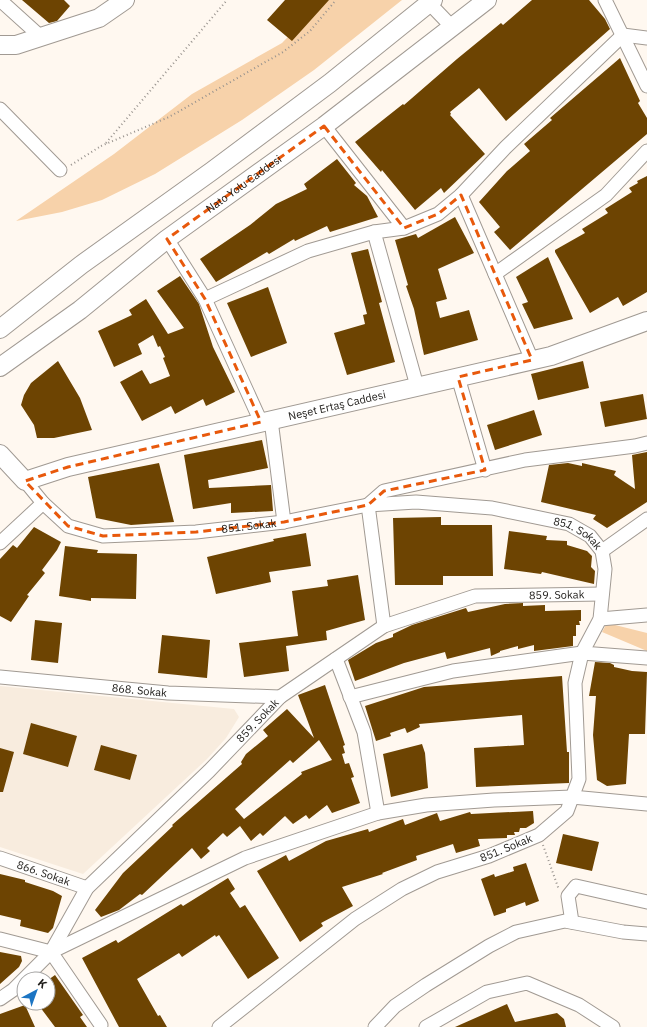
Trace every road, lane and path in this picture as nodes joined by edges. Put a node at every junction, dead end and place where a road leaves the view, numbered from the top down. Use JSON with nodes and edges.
{"nodes":[{"id":1,"x":0,"y":0,"type":"edge"},
{"id":2,"x":125,"y":0,"type":"edge"},
{"id":3,"x":227,"y":0,"type":"edge"},
{"id":4,"x":336,"y":0,"type":"edge"},
{"id":5,"x":487,"y":0,"type":"edge"},
{"id":6,"x":606,"y":0,"type":"edge"},
{"id":7,"x":431,"y":2,"type":"edge"},
{"id":8,"x":453,"y":28,"type":"junction"},
{"id":9,"x":623,"y":35,"type":"junction"},
{"id":10,"x":41,"y":36,"type":"junction"},
{"id":11,"x":647,"y":38,"type":"edge"},
{"id":12,"x":0,"y":46,"type":"edge"},
{"id":13,"x":647,"y":86,"type":"edge"},
{"id":14,"x":0,"y":109,"type":"edge"},
{"id":15,"x":324,"y":126,"type":"junction"},
{"id":16,"x":101,"y":146,"type":"junction"},
{"id":17,"x":647,"y":151,"type":"edge"},
{"id":18,"x":60,"y":170,"type":"joint"},
{"id":19,"x":462,"y":195,"type":"junction"},
{"id":20,"x":404,"y":228,"type":"junction"},
{"id":21,"x":374,"y":232,"type":"junction"},
{"id":22,"x":167,"y":240,"type":"junction"},
{"id":23,"x":495,"y":274,"type":"junction"},
{"id":24,"x":205,"y":299,"type":"junction"},
{"id":25,"x":647,"y":321,"type":"edge"},
{"id":26,"x":0,"y":329,"type":"edge"},
{"id":27,"x":532,"y":360,"type":"junction"},
{"id":28,"x":0,"y":367,"type":"edge"},
{"id":29,"x":458,"y":377,"type":"junction"},
{"id":30,"x":417,"y":386,"type":"junction"},
{"id":31,"x":266,"y":421,"type":"junction"},
{"id":32,"x":647,"y":443,"type":"edge"},
{"id":33,"x":0,"y":454,"type":"edge"},
{"id":34,"x":485,"y":470,"type":"junction"},
{"id":35,"x":25,"y":481,"type":"junction"},
{"id":36,"x":43,"y":503,"type":"junction"},
{"id":37,"x":368,"y":506,"type":"junction"},
{"id":38,"x":647,"y":520,"type":"edge"},
{"id":39,"x":284,"y":522,"type":"junction"},
{"id":40,"x":0,"y":543,"type":"edge"},
{"id":41,"x":602,"y":551,"type":"junction"},
{"id":42,"x":602,"y":594,"type":"junction"},
{"id":43,"x":647,"y":616,"type":"edge"},
{"id":44,"x":600,"y":618,"type":"junction"},
{"id":45,"x":384,"y":626,"type":"junction"},
{"id":46,"x":582,"y":653,"type":"junction"},
{"id":47,"x":647,"y":658,"type":"edge"},
{"id":48,"x":336,"y":659,"type":"junction"},
{"id":49,"x":0,"y":677,"type":"edge"},
{"id":50,"x":280,"y":697,"type":"junction"},
{"id":51,"x":350,"y":697,"type":"junction"},
{"id":52,"x":572,"y":797,"type":"junction"},
{"id":53,"x":647,"y":804,"type":"edge"},
{"id":54,"x":378,"y":813,"type":"junction"},
{"id":55,"x":539,"y":835,"type":"junction"},
{"id":56,"x":0,"y":858,"type":"edge"},
{"id":57,"x":87,"y":888,"type":"junction"},
{"id":58,"x":565,"y":897,"type":"junction"},
{"id":59,"x":647,"y":902,"type":"edge"},
{"id":60,"x":572,"y":922,"type":"junction"},
{"id":61,"x":647,"y":934,"type":"edge"},
{"id":62,"x":0,"y":939,"type":"edge"},
{"id":63,"x":51,"y":952,"type":"junction"},
{"id":64,"x":0,"y":999,"type":"edge"},
{"id":65,"x":102,"y":1025,"type":"dead end"},
{"id":66,"x":219,"y":1027,"type":"edge"},
{"id":67,"x":375,"y":1027,"type":"edge"},
{"id":68,"x":426,"y":1027,"type":"edge"},
{"id":69,"x":613,"y":1027,"type":"edge"}],
"edges":[{"from":1,"to":10,"type":"street"},
{"from":2,"to":10,"type":"main road"},
{"from":3,"to":16,"type":"path"},
{"from":4,"to":16,"type":"path"},
{"from":5,"to":8,"type":"main road","name":"Nato Yolu Caddesi"},
{"from":6,"to":9,"type":"street"},
{"from":7,"to":8,"type":"street"},
{"from":7,"to":26,"type":"main road"},
{"from":8,"to":15,"type":"main road","name":"Nato Yolu Caddesi"},
{"from":9,"to":11,"type":"street"},
{"from":9,"to":13,"type":"street"},
{"from":9,"to":19,"type":"street"},
{"from":10,"to":12,"type":"main road"},
{"from":14,"to":18,"type":"street"},
{"from":15,"to":20,"type":"street"},
{"from":15,"to":22,"type":"main road","name":"Nato Yolu Caddesi"},
{"from":16,"to":18,"type":"path"},
{"from":17,"to":23,"type":"street"},
{"from":19,"to":20,"type":"street"},
{"from":19,"to":23,"type":"street"},
{"from":20,"to":21,"type":"street"},
{"from":21,"to":24,"type":"street"},
{"from":21,"to":30,"type":"street"},
{"from":22,"to":24,"type":"street"},
{"from":22,"to":28,"type":"main road","name":"Nato Yolu Caddesi"},
{"from":23,"to":27,"type":"street"},
{"from":24,"to":31,"type":"street"},
{"from":25,"to":27,"type":"main road","name":"Neşet Ertaş Caddesi"},
{"from":27,"to":29,"type":"main road","name":"Neşet Ertaş Caddesi"},
{"from":29,"to":30,"type":"main road","name":"Neşet Ertaş Caddesi"},
{"from":29,"to":34,"type":"street"},
{"from":30,"to":31,"type":"main road","name":"Neşet Ertaş Caddesi"},
{"from":31,"to":35,"type":"main road","name":"Neşet Ertaş Caddesi"},
{"from":31,"to":39,"type":"street"},
{"from":32,"to":34,"type":"street"},
{"from":33,"to":35,"type":"main road","name":"851. Sokak"},
{"from":34,"to":37,"type":"street"},
{"from":35,"to":36,"type":"street","name":"851. Sokak"},
{"from":36,"to":39,"type":"street","name":"851. Sokak"},
{"from":36,"to":40,"type":"street"},
{"from":37,"to":39,"type":"street","name":"851. Sokak"},
{"from":37,"to":41,"type":"street","name":"851. Sokak"},
{"from":37,"to":45,"type":"street"},
{"from":38,"to":41,"type":"street"},
{"from":41,"to":42,"type":"street","name":"851. Sokak"},
{"from":42,"to":44,"type":"street","name":"851. Sokak"},
{"from":42,"to":45,"type":"street","name":"859. Sokak"},
{"from":43,"to":44,"type":"street"},
{"from":44,"to":46,"type":"street","name":"851. Sokak"},
{"from":45,"to":48,"type":"street","name":"859. Sokak"},
{"from":46,"to":47,"type":"street"},
{"from":46,"to":51,"type":"street"},
{"from":46,"to":52,"type":"street","name":"851. Sokak"},
{"from":48,"to":50,"type":"street","name":"859. Sokak"},
{"from":48,"to":51,"type":"street"},
{"from":49,"to":50,"type":"street","name":"868. Sokak"},
{"from":50,"to":57,"type":"street","name":"859. Sokak"},
{"from":51,"to":54,"type":"street"},
{"from":52,"to":53,"type":"street"},
{"from":52,"to":54,"type":"street"},
{"from":52,"to":55,"type":"street","name":"851. Sokak"},
{"from":54,"to":63,"type":"street"},
{"from":55,"to":58,"type":"path"},
{"from":55,"to":66,"type":"street","name":"851. Sokak"},
{"from":56,"to":57,"type":"street","name":"866. Sokak"},
{"from":57,"to":63,"type":"street","name":"859. Sokak"},
{"from":58,"to":59,"type":"street"},
{"from":58,"to":60,"type":"street"},
{"from":60,"to":61,"type":"street"},
{"from":60,"to":67,"type":"street"},
{"from":62,"to":63,"type":"street"},
{"from":63,"to":64,"type":"street","name":"859. Sokak"},
{"from":63,"to":65,"type":"street"},
{"from":68,"to":69,"type":"street"}]}
